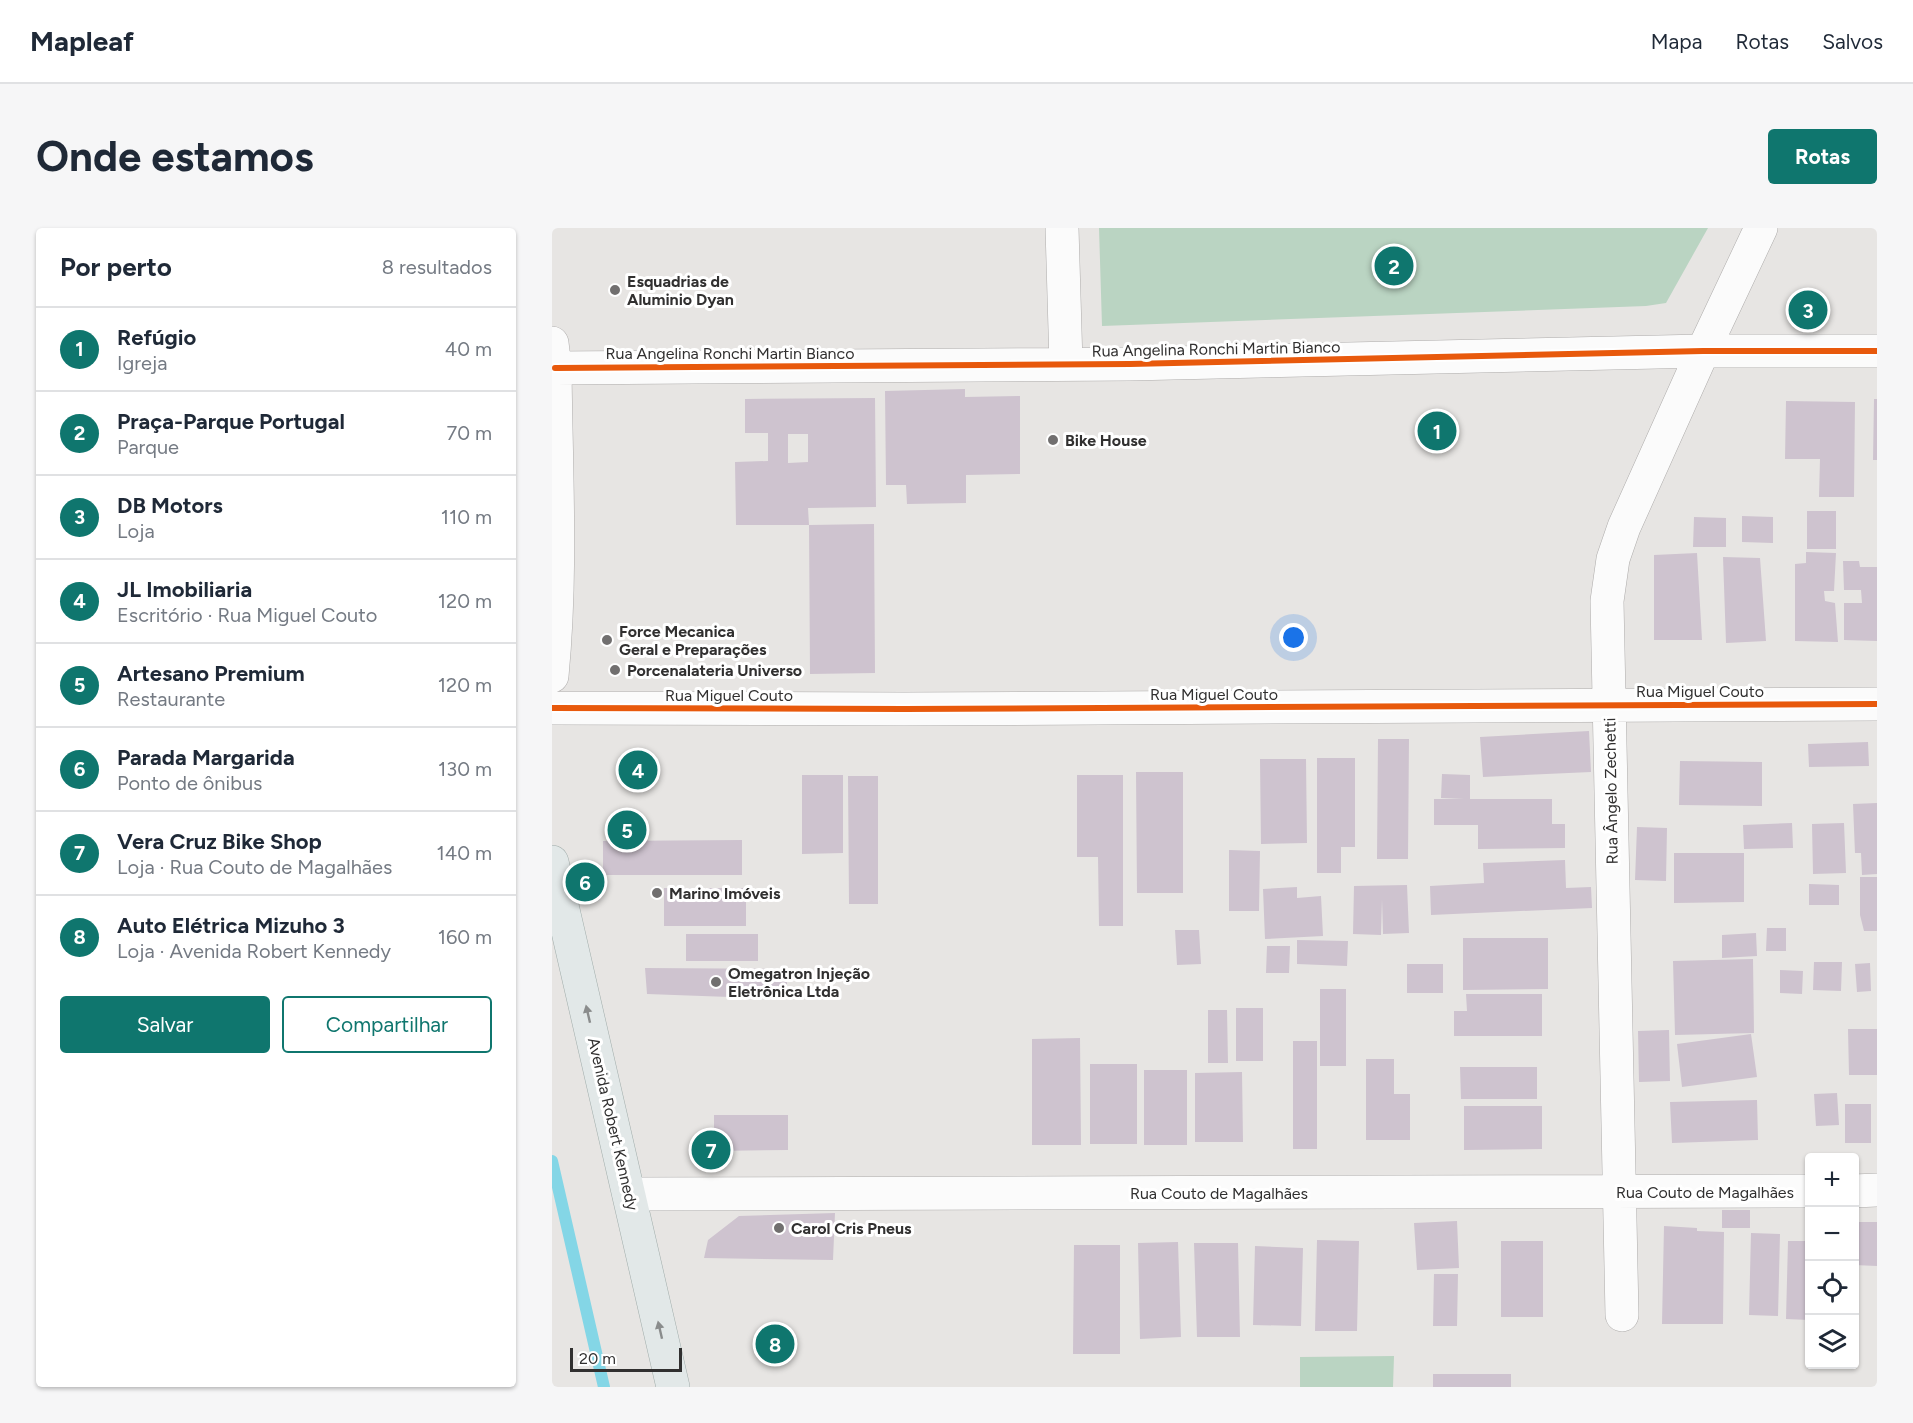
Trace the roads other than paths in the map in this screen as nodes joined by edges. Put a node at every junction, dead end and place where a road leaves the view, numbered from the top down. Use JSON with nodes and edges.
{"nodes":[{"id":1,"x":1062,"y":228,"type":"edge"},
{"id":2,"x":1761,"y":228,"type":"edge"},
{"id":3,"x":1702,"y":351,"type":"junction"},
{"id":4,"x":1877,"y":351,"type":"edge"},
{"id":5,"x":553,"y":355,"type":"edge"},
{"id":6,"x":1066,"y":364,"type":"junction"},
{"id":7,"x":552,"y":676,"type":"edge"},
{"id":8,"x":1877,"y":704,"type":"edge"},
{"id":9,"x":1609,"y":705,"type":"junction"},
{"id":10,"x":552,"y":708,"type":"edge"},
{"id":11,"x":552,"y":862,"type":"edge"},
{"id":12,"x":1877,"y":1190,"type":"edge"},
{"id":13,"x":1805,"y":1191,"type":"edge"},
{"id":14,"x":1859,"y":1191,"type":"edge"},
{"id":15,"x":1619,"y":1192,"type":"junction"},
{"id":16,"x":629,"y":1194,"type":"junction"},
{"id":17,"x":1622,"y":1315,"type":"dead end"},
{"id":18,"x":673,"y":1387,"type":"edge"}],
"edges":[{"from":1,"to":6,"type":"street"},
{"from":2,"to":3,"type":"street","name":"Rua Ângelo Zechetti"},
{"from":3,"to":4,"type":"street","name":"Rua Angelina Ronchi Martin Bianco"},
{"from":3,"to":6,"type":"street","name":"Rua Angelina Ronchi Martin Bianco"},
{"from":3,"to":9,"type":"street","name":"Rua Ângelo Zechetti"},
{"from":5,"to":6,"type":"street","name":"Rua Angelina Ronchi Martin Bianco"},
{"from":5,"to":7,"type":"street"},
{"from":8,"to":9,"type":"street","name":"Rua Miguel Couto"},
{"from":9,"to":10,"type":"street","name":"Rua Miguel Couto"},
{"from":9,"to":15,"type":"street","name":"Rua Ângelo Zechetti"},
{"from":16,"to":11,"type":"main road","name":"Avenida Robert Kennedy","one_way":true},
{"from":12,"to":14,"type":"street"},
{"from":13,"to":15,"type":"street","name":"Rua Couto de Magalhães"},
{"from":15,"to":16,"type":"street","name":"Rua Couto de Magalhães"},
{"from":15,"to":17,"type":"street","name":"Rua Ângelo Zechetti"},
{"from":18,"to":16,"type":"main road","name":"Avenida Robert Kennedy","one_way":true}]}
